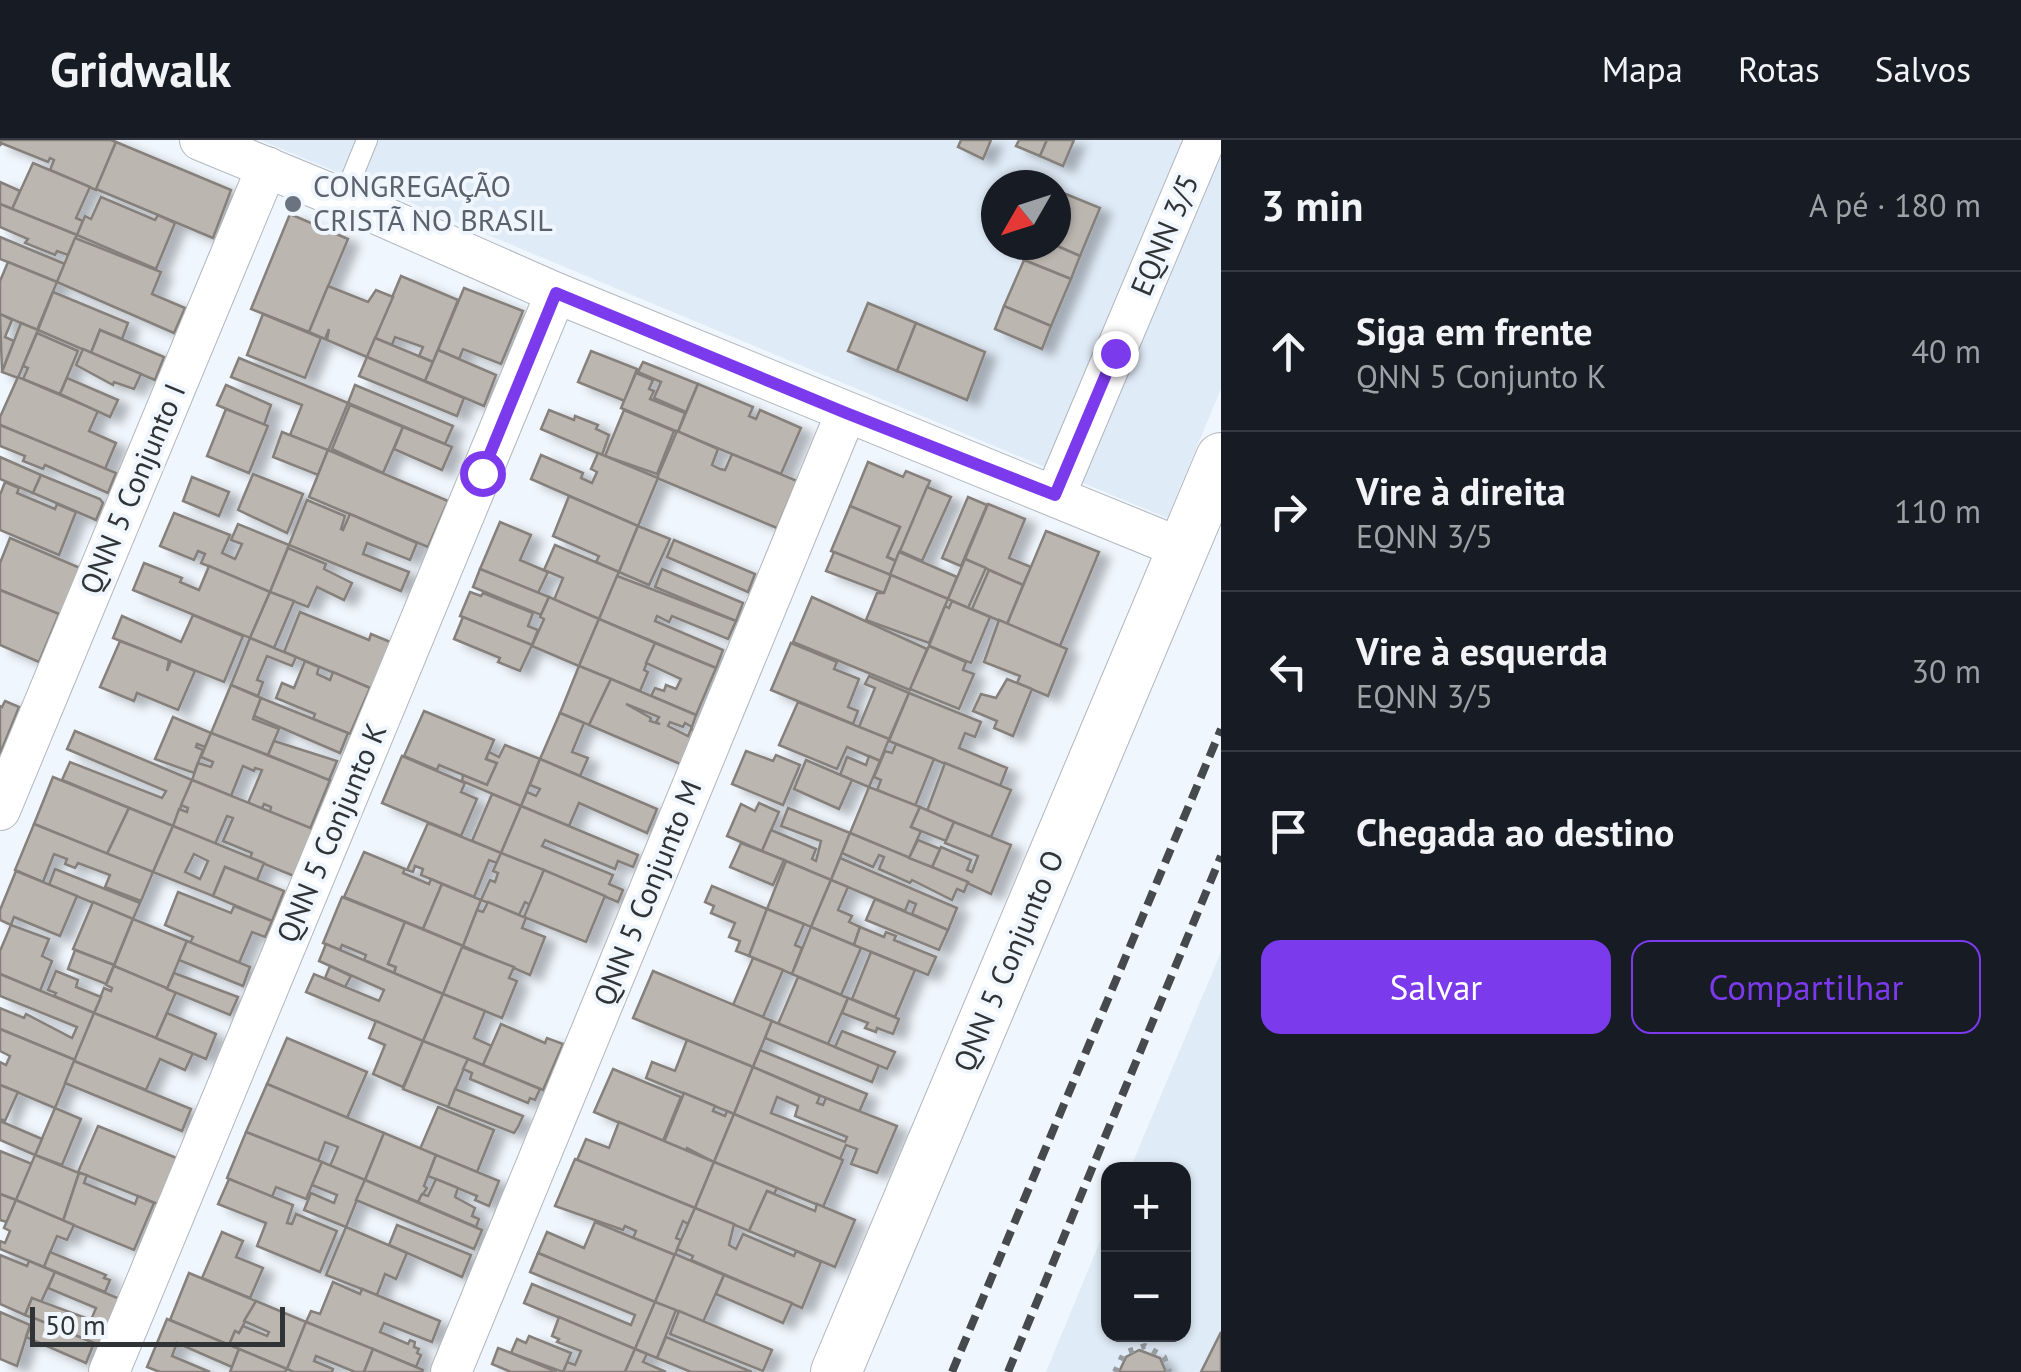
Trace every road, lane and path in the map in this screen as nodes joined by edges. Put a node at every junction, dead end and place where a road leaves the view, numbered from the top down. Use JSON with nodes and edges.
{"nodes":[{"id":1,"x":200,"y":140,"type":"edge"},
{"id":2,"x":367,"y":140,"type":"edge"},
{"id":3,"x":1205,"y":140,"type":"edge"},
{"id":4,"x":267,"y":167,"type":"junction"},
{"id":5,"x":343,"y":199,"type":"junction"},
{"id":6,"x":556,"y":293,"type":"junction"},
{"id":7,"x":846,"y":413,"type":"junction"},
{"id":8,"x":1221,"y":458,"type":"edge"},
{"id":9,"x":1055,"y":495,"type":"junction"},
{"id":10,"x":1183,"y":549,"type":"junction"},
{"id":11,"x":0,"y":810,"type":"edge"},
{"id":12,"x":109,"y":1372,"type":"edge"},
{"id":13,"x":450,"y":1372,"type":"edge"},
{"id":14,"x":836,"y":1372,"type":"edge"},
{"id":15,"x":1115,"y":1372,"type":"edge"},
{"id":16,"x":1169,"y":1372,"type":"edge"}],
"edges":[{"from":1,"to":4,"type":"street"},
{"from":2,"to":5,"type":"lane"},
{"from":3,"to":9,"type":"street","name":"EQNN 3/5"},
{"from":4,"to":5,"type":"street"},
{"from":4,"to":11,"type":"street","name":"QNN 5 Conjunto I"},
{"from":5,"to":6,"type":"street"},
{"from":6,"to":7,"type":"street"},
{"from":6,"to":12,"type":"street","name":"QNN 5 Conjunto K"},
{"from":7,"to":9,"type":"street"},
{"from":7,"to":13,"type":"street","name":"QNN 5 Conjunto M"},
{"from":8,"to":10,"type":"street","name":"QNN 5 Conjunto O"},
{"from":9,"to":10,"type":"street"},
{"from":10,"to":14,"type":"street","name":"QNN 5 Conjunto O"},
{"from":15,"to":16,"type":"path"}]}
